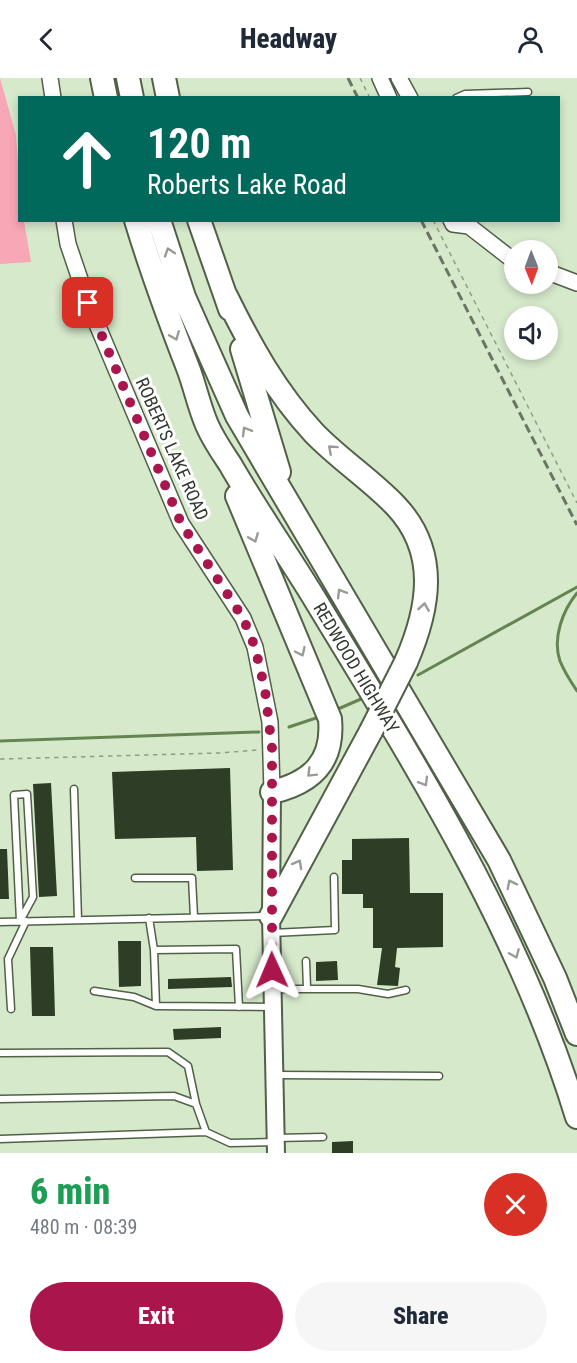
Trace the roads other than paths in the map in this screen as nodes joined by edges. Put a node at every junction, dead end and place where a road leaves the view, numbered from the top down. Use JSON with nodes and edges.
{"nodes":[{"id":1,"x":50,"y":78,"type":"edge"},
{"id":2,"x":102,"y":78,"type":"edge"},
{"id":3,"x":128,"y":78,"type":"edge"},
{"id":4,"x":164,"y":78,"type":"edge"},
{"id":5,"x":380,"y":78,"type":"edge"},
{"id":6,"x":399,"y":78,"type":"edge"},
{"id":7,"x":528,"y":92,"type":"dead end"},
{"id":8,"x":53,"y":96,"type":"edge"},
{"id":9,"x":106,"y":96,"type":"edge"},
{"id":10,"x":132,"y":96,"type":"edge"},
{"id":11,"x":168,"y":96,"type":"edge"},
{"id":12,"x":388,"y":96,"type":"edge"},
{"id":13,"x":409,"y":96,"type":"edge"},
{"id":14,"x":460,"y":96,"type":"edge"},
{"id":15,"x":64,"y":222,"type":"edge"},
{"id":16,"x":137,"y":222,"type":"edge"},
{"id":17,"x":160,"y":222,"type":"edge"},
{"id":18,"x":200,"y":222,"type":"edge"},
{"id":19,"x":452,"y":222,"type":"edge"},
{"id":20,"x":469,"y":223,"type":"edge"},
{"id":21,"x":504,"y":253,"type":"edge"},
{"id":22,"x":558,"y":276,"type":"edge"},
{"id":23,"x":577,"y":283,"type":"edge"},
{"id":24,"x":226,"y":296,"type":"junction"},
{"id":25,"x":208,"y":425,"type":"junction"},
{"id":26,"x":286,"y":500,"type":"junction"},
{"id":27,"x":74,"y":789,"type":"dead end"},
{"id":28,"x":272,"y":792,"type":"junction"},
{"id":29,"x":334,"y":877,"type":"dead end"},
{"id":30,"x":135,"y":878,"type":"dead end"},
{"id":31,"x":194,"y":917,"type":"junction"},
{"id":32,"x":149,"y":918,"type":"junction"},
{"id":33,"x":78,"y":920,"type":"junction"},
{"id":34,"x":23,"y":921,"type":"junction"},
{"id":35,"x":0,"y":922,"type":"edge"},
{"id":36,"x":271,"y":924,"type":"junction"},
{"id":37,"x":154,"y":950,"type":"junction"},
{"id":38,"x":306,"y":961,"type":"dead end"},
{"id":39,"x":307,"y":988,"type":"junction"},
{"id":40,"x":273,"y":989,"type":"junction"},
{"id":41,"x":406,"y":990,"type":"dead end"},
{"id":42,"x":94,"y":991,"type":"dead end"},
{"id":43,"x":156,"y":1006,"type":"junction"},
{"id":44,"x":239,"y":1007,"type":"junction"},
{"id":45,"x":273,"y":1007,"type":"junction"},
{"id":46,"x":11,"y":1009,"type":"dead end"},
{"id":47,"x":577,"y":1034,"type":"edge"},
{"id":48,"x":0,"y":1053,"type":"edge"},
{"id":49,"x":274,"y":1075,"type":"junction"},
{"id":50,"x":439,"y":1076,"type":"dead end"},
{"id":51,"x":0,"y":1099,"type":"edge"},
{"id":52,"x":196,"y":1104,"type":"junction"},
{"id":53,"x":577,"y":1117,"type":"edge"},
{"id":54,"x":206,"y":1132,"type":"junction"},
{"id":55,"x":323,"y":1137,"type":"dead end"},
{"id":56,"x":0,"y":1139,"type":"edge"},
{"id":57,"x":276,"y":1144,"type":"edge"}],
"edges":[{"from":1,"to":8,"type":"street"},
{"from":2,"to":9,"type":"highway"},
{"from":3,"to":10,"type":"highway"},
{"from":4,"to":11,"type":"highway"},
{"from":5,"to":12,"type":"street"},
{"from":6,"to":13,"type":"street"},
{"from":7,"to":14,"type":"lane"},
{"from":15,"to":28,"type":"street","name":"ROBERTS LAKE ROAD"},
{"from":16,"to":25,"type":"highway","name":"REDWOOD HIGHWAY","one_way":true},
{"from":26,"to":17,"type":"highway","name":"REDWOOD HIGHWAY","one_way":true},
{"from":18,"to":24,"type":"highway"},
{"from":19,"to":20,"type":"street"},
{"from":20,"to":21,"type":"street"},
{"from":22,"to":23,"type":"street"},
{"from":24,"to":26,"type":"highway"},
{"from":36,"to":24,"type":"highway","one_way":true,"bridge":true},
{"from":25,"to":28,"type":"highway","one_way":true},
{"from":25,"to":53,"type":"highway","name":"REDWOOD HIGHWAY","one_way":true},
{"from":47,"to":26,"type":"highway","name":"REDWOOD HIGHWAY","one_way":true},
{"from":27,"to":33,"type":"lane"},
{"from":28,"to":36,"type":"main road"},
{"from":29,"to":36,"type":"lane"},
{"from":30,"to":31,"type":"lane"},
{"from":31,"to":32,"type":"lane"},
{"from":31,"to":36,"type":"lane"},
{"from":32,"to":33,"type":"lane"},
{"from":32,"to":37,"type":"lane"},
{"from":33,"to":34,"type":"lane"},
{"from":34,"to":34,"type":"lane"},
{"from":34,"to":35,"type":"lane"},
{"from":34,"to":46,"type":"lane"},
{"from":36,"to":40,"type":"main road"},
{"from":37,"to":43,"type":"lane"},
{"from":37,"to":44,"type":"lane"},
{"from":38,"to":39,"type":"lane"},
{"from":39,"to":40,"type":"lane"},
{"from":39,"to":41,"type":"lane"},
{"from":40,"to":45,"type":"main road"},
{"from":42,"to":43,"type":"lane"},
{"from":43,"to":44,"type":"lane"},
{"from":44,"to":45,"type":"lane"},
{"from":45,"to":49,"type":"main road"},
{"from":48,"to":52,"type":"lane"},
{"from":49,"to":50,"type":"lane"},
{"from":49,"to":57,"type":"main road"},
{"from":51,"to":52,"type":"lane"},
{"from":52,"to":54,"type":"lane"},
{"from":54,"to":56,"type":"lane"},
{"from":54,"to":57,"type":"lane"},
{"from":55,"to":57,"type":"lane"}]}
